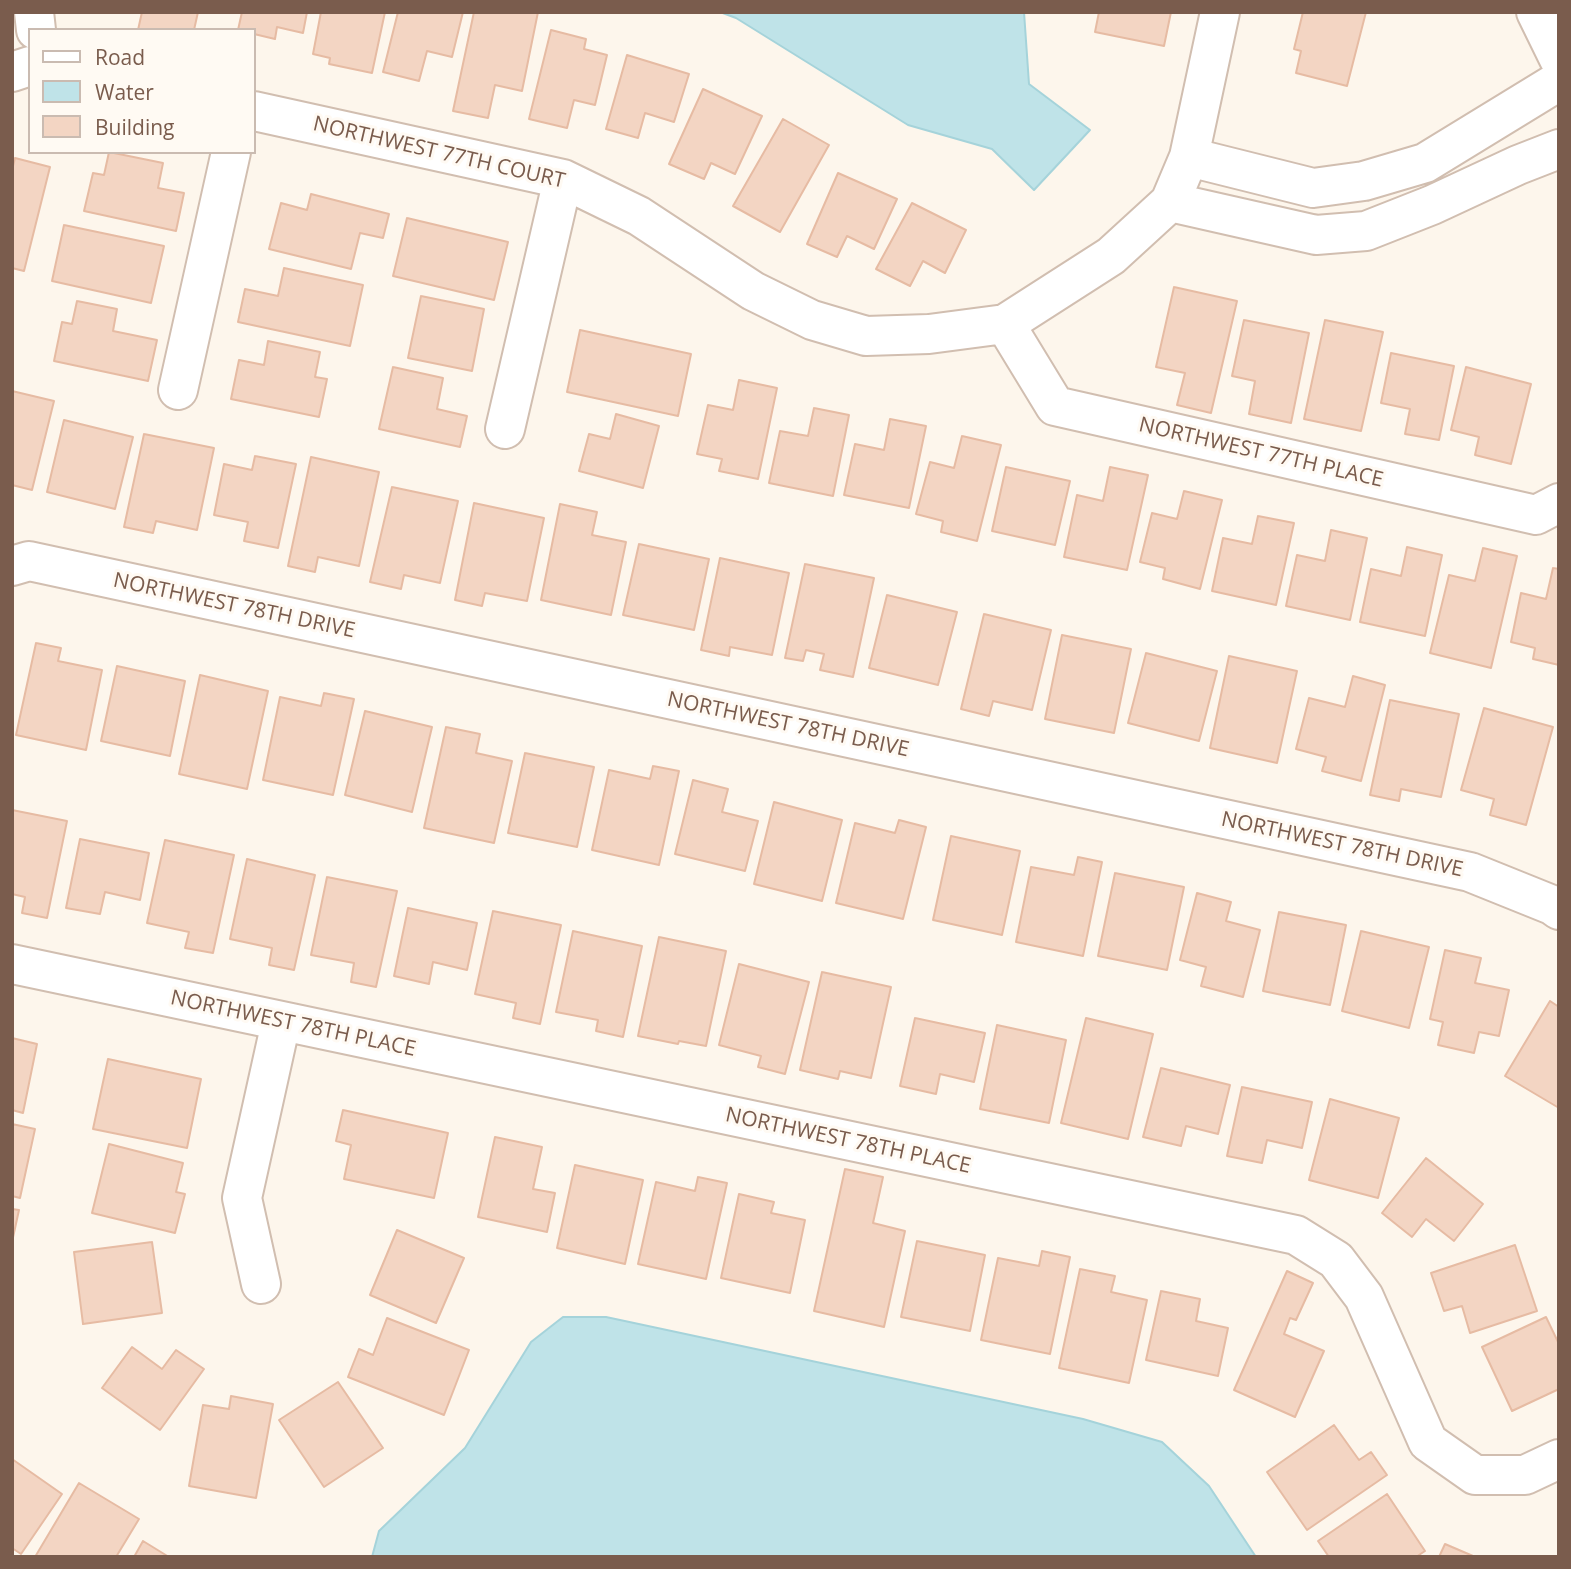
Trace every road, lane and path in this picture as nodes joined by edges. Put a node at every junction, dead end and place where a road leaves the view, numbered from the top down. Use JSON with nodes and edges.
{"nodes":[{"id":1,"x":1220,"y":12,"type":"edge"},
{"id":2,"x":1536,"y":12,"type":"edge"},
{"id":3,"x":1559,"y":59,"type":"edge"},
{"id":4,"x":1559,"y":82,"type":"edge"},
{"id":5,"x":256,"y":111,"type":"edge"},
{"id":6,"x":1559,"y":149,"type":"edge"},
{"id":7,"x":230,"y":154,"type":"edge"},
{"id":8,"x":1189,"y":157,"type":"junction"},
{"id":9,"x":563,"y":179,"type":"junction"},
{"id":10,"x":1170,"y":202,"type":"junction"},
{"id":11,"x":1005,"y":324,"type":"junction"},
{"id":12,"x":178,"y":390,"type":"dead end"},
{"id":13,"x":505,"y":429,"type":"dead end"},
{"id":14,"x":1559,"y":503,"type":"edge"},
{"id":15,"x":12,"y":566,"type":"edge"},
{"id":16,"x":1559,"y":910,"type":"edge"},
{"id":17,"x":12,"y":964,"type":"edge"},
{"id":18,"x":281,"y":1022,"type":"junction"},
{"id":19,"x":261,"y":1284,"type":"dead end"},
{"id":20,"x":1559,"y":1459,"type":"edge"}],
"edges":[{"from":1,"to":8,"type":"street"},
{"from":2,"to":3,"type":"street"},
{"from":4,"to":8,"type":"street"},
{"from":5,"to":9,"type":"street","name":"NORTHWEST 77TH COURT"},
{"from":6,"to":10,"type":"street"},
{"from":7,"to":12,"type":"street"},
{"from":8,"to":10,"type":"street"},
{"from":9,"to":11,"type":"street","name":"NORTHWEST 77TH COURT"},
{"from":9,"to":13,"type":"street"},
{"from":10,"to":11,"type":"street"},
{"from":11,"to":14,"type":"street","name":"NORTHWEST 77TH PLACE"},
{"from":15,"to":16,"type":"street","name":"NORTHWEST 78TH DRIVE"},
{"from":17,"to":18,"type":"street","name":"NORTHWEST 78TH PLACE"},
{"from":18,"to":19,"type":"street"},
{"from":18,"to":20,"type":"street","name":"NORTHWEST 78TH PLACE"}]}
